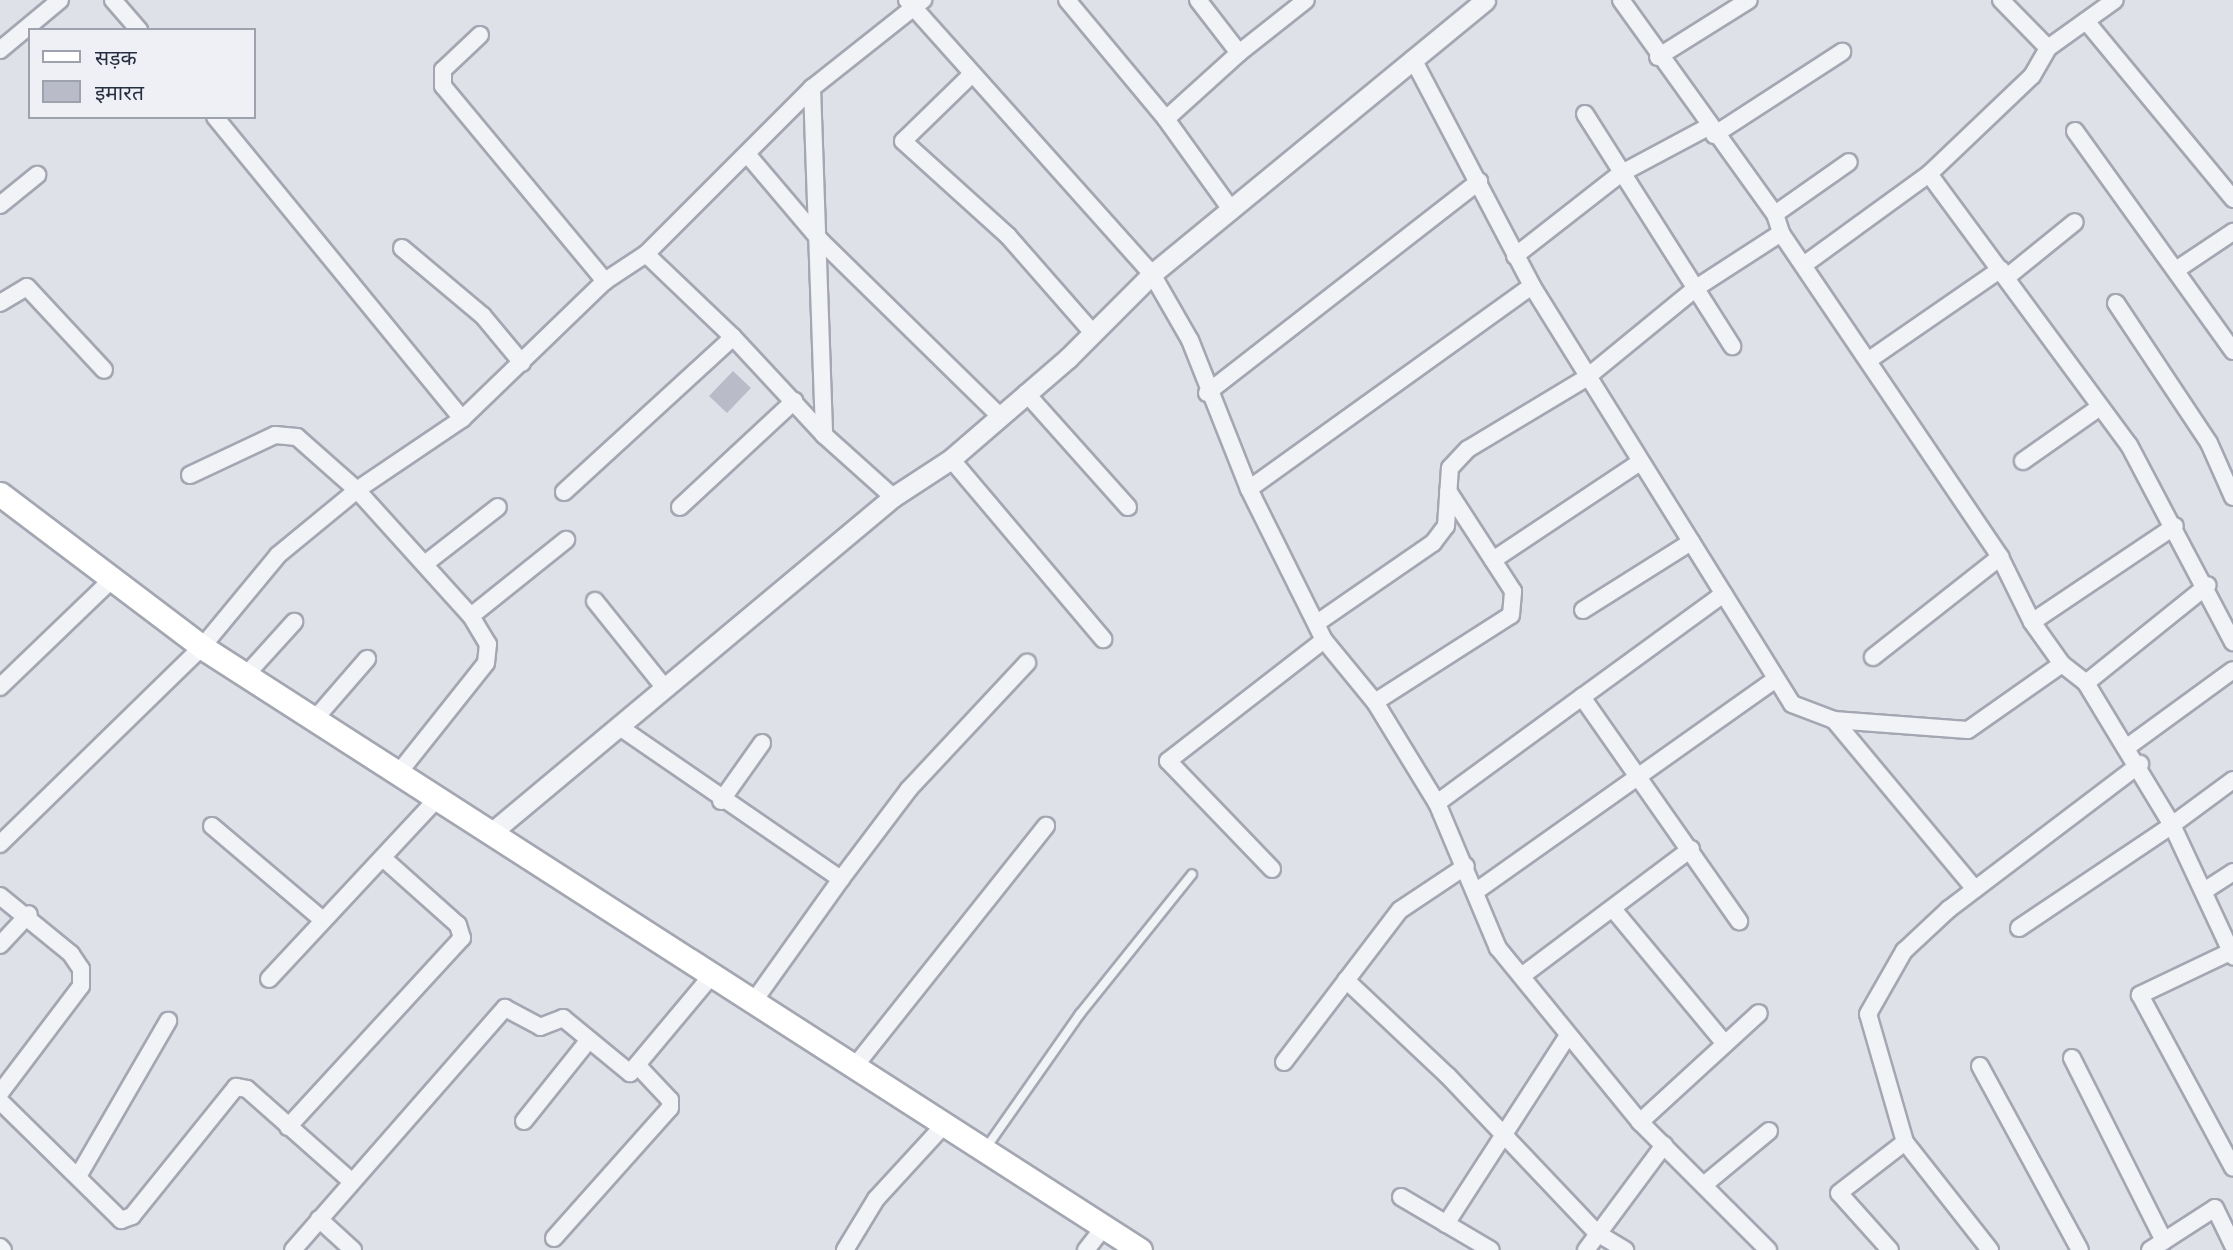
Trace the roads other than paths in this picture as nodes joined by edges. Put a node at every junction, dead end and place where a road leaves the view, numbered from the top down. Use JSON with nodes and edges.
{"nodes":[{"id":1,"x":60,"y":0,"type":"edge"},
{"id":2,"x":113,"y":0,"type":"edge"},
{"id":3,"x":1067,"y":0,"type":"edge"},
{"id":4,"x":1198,"y":0,"type":"edge"},
{"id":5,"x":1306,"y":0,"type":"edge"},
{"id":6,"x":1485,"y":0,"type":"edge"},
{"id":7,"x":1621,"y":0,"type":"edge"},
{"id":8,"x":1749,"y":0,"type":"edge"},
{"id":9,"x":2001,"y":0,"type":"edge"},
{"id":10,"x":2115,"y":0,"type":"edge"},
{"id":11,"x":915,"y":2,"type":"edge"},
{"id":12,"x":2086,"y":21,"type":"junction"},
{"id":13,"x":137,"y":28,"type":"edge"},
{"id":14,"x":480,"y":34,"type":"dead end"},
{"id":15,"x":2048,"y":48,"type":"junction"},
{"id":16,"x":0,"y":50,"type":"edge"},
{"id":17,"x":1843,"y":52,"type":"dead end"},
{"id":18,"x":1240,"y":53,"type":"junction"},
{"id":19,"x":1658,"y":57,"type":"junction"},
{"id":20,"x":1413,"y":59,"type":"junction"},
{"id":21,"x":972,"y":74,"type":"junction"},
{"id":22,"x":812,"y":88,"type":"junction"},
{"id":23,"x":1585,"y":114,"type":"dead end"},
{"id":24,"x":217,"y":119,"type":"edge"},
{"id":25,"x":1166,"y":119,"type":"junction"},
{"id":26,"x":1711,"y":131,"type":"junction"},
{"id":27,"x":2075,"y":131,"type":"dead end"},
{"id":28,"x":747,"y":154,"type":"junction"},
{"id":29,"x":1849,"y":162,"type":"dead end"},
{"id":30,"x":1620,"y":174,"type":"junction"},
{"id":31,"x":1929,"y":174,"type":"junction"},
{"id":32,"x":37,"y":175,"type":"dead end"},
{"id":33,"x":1479,"y":181,"type":"junction"},
{"id":34,"x":2233,"y":199,"type":"edge"},
{"id":35,"x":0,"y":205,"type":"edge"},
{"id":36,"x":1232,"y":211,"type":"junction"},
{"id":37,"x":1775,"y":214,"type":"junction"},
{"id":38,"x":2075,"y":222,"type":"dead end"},
{"id":39,"x":2233,"y":232,"type":"edge"},
{"id":40,"x":1781,"y":233,"type":"junction"},
{"id":41,"x":820,"y":240,"type":"junction"},
{"id":42,"x":402,"y":248,"type":"dead end"},
{"id":43,"x":646,"y":254,"type":"junction"},
{"id":44,"x":1515,"y":256,"type":"junction"},
{"id":45,"x":1805,"y":264,"type":"junction"},
{"id":46,"x":2176,"y":270,"type":"junction"},
{"id":47,"x":2004,"y":273,"type":"junction"},
{"id":48,"x":1152,"y":274,"type":"junction"},
{"id":49,"x":606,"y":281,"type":"junction"},
{"id":50,"x":1532,"y":286,"type":"junction"},
{"id":51,"x":1696,"y":288,"type":"junction"},
{"id":52,"x":0,"y":303,"type":"edge"},
{"id":53,"x":2116,"y":303,"type":"dead end"},
{"id":54,"x":1093,"y":333,"type":"junction"},
{"id":55,"x":733,"y":337,"type":"junction"},
{"id":56,"x":1732,"y":346,"type":"dead end"},
{"id":57,"x":2233,"y":351,"type":"edge"},
{"id":58,"x":1869,"y":360,"type":"junction"},
{"id":59,"x":522,"y":363,"type":"junction"},
{"id":60,"x":104,"y":370,"type":"dead end"},
{"id":61,"x":1586,"y":378,"type":"junction"},
{"id":62,"x":1027,"y":393,"type":"junction"},
{"id":63,"x":1207,"y":393,"type":"junction"},
{"id":64,"x":794,"y":401,"type":"junction"},
{"id":65,"x":2097,"y":409,"type":"junction"},
{"id":66,"x":1001,"y":417,"type":"junction"},
{"id":67,"x":462,"y":419,"type":"junction"},
{"id":68,"x":824,"y":435,"type":"junction"},
{"id":69,"x":951,"y":459,"type":"junction"},
{"id":70,"x":2023,"y":461,"type":"dead end"},
{"id":71,"x":1640,"y":462,"type":"junction"},
{"id":72,"x":190,"y":475,"type":"dead end"},
{"id":73,"x":1446,"y":488,"type":"junction"},
{"id":74,"x":1249,"y":489,"type":"junction"},
{"id":75,"x":357,"y":490,"type":"junction"},
{"id":76,"x":564,"y":492,"type":"dead end"},
{"id":77,"x":893,"y":497,"type":"junction"},
{"id":78,"x":2233,"y":497,"type":"edge"},
{"id":79,"x":4,"y":505,"type":"edge"},
{"id":80,"x":498,"y":507,"type":"dead end"},
{"id":81,"x":680,"y":507,"type":"dead end"},
{"id":82,"x":1128,"y":507,"type":"dead end"},
{"id":83,"x":2175,"y":526,"type":"junction"},
{"id":84,"x":566,"y":540,"type":"dead end"},
{"id":85,"x":1691,"y":542,"type":"junction"},
{"id":86,"x":2000,"y":556,"type":"junction"},
{"id":87,"x":1493,"y":560,"type":"junction"},
{"id":88,"x":426,"y":563,"type":"junction"},
{"id":89,"x":111,"y":580,"type":"junction"},
{"id":90,"x":2208,"y":584,"type":"junction"},
{"id":91,"x":1723,"y":594,"type":"junction"},
{"id":92,"x":595,"y":601,"type":"dead end"},
{"id":93,"x":1583,"y":610,"type":"dead end"},
{"id":94,"x":471,"y":616,"type":"junction"},
{"id":95,"x":294,"y":622,"type":"dead end"},
{"id":96,"x":2032,"y":622,"type":"junction"},
{"id":97,"x":1317,"y":623,"type":"junction"},
{"id":98,"x":1103,"y":639,"type":"dead end"},
{"id":99,"x":1324,"y":640,"type":"junction"},
{"id":100,"x":2233,"y":642,"type":"edge"},
{"id":101,"x":202,"y":647,"type":"junction"},
{"id":102,"x":1873,"y":657,"type":"dead end"},
{"id":103,"x":367,"y":659,"type":"dead end"},
{"id":104,"x":1027,"y":663,"type":"dead end"},
{"id":105,"x":2063,"y":664,"type":"junction"},
{"id":106,"x":2233,"y":670,"type":"edge"},
{"id":107,"x":246,"y":675,"type":"junction"},
{"id":108,"x":1776,"y":679,"type":"junction"},
{"id":109,"x":2086,"y":683,"type":"junction"},
{"id":110,"x":0,"y":687,"type":"edge"},
{"id":111,"x":664,"y":687,"type":"junction"},
{"id":112,"x":1583,"y":697,"type":"junction"},
{"id":113,"x":1375,"y":702,"type":"junction"},
{"id":114,"x":314,"y":720,"type":"junction"},
{"id":115,"x":1834,"y":720,"type":"junction"},
{"id":116,"x":621,"y":728,"type":"junction"},
{"id":117,"x":762,"y":743,"type":"dead end"},
{"id":118,"x":2126,"y":748,"type":"junction"},
{"id":119,"x":2140,"y":764,"type":"junction"},
{"id":120,"x":401,"y":770,"type":"junction"},
{"id":121,"x":1644,"y":777,"type":"junction"},
{"id":122,"x":2233,"y":780,"type":"edge"},
{"id":123,"x":439,"y":797,"type":"junction"},
{"id":124,"x":721,"y":801,"type":"junction"},
{"id":125,"x":1437,"y":803,"type":"junction"},
{"id":126,"x":2172,"y":825,"type":"junction"},
{"id":127,"x":212,"y":826,"type":"dead end"},
{"id":128,"x":1046,"y":827,"type":"dead end"},
{"id":129,"x":491,"y":834,"type":"junction"},
{"id":130,"x":0,"y":844,"type":"edge"},
{"id":131,"x":1691,"y":849,"type":"junction"},
{"id":132,"x":385,"y":860,"type":"junction"},
{"id":133,"x":1466,"y":866,"type":"junction"},
{"id":134,"x":1272,"y":869,"type":"dead end"},
{"id":135,"x":2233,"y":872,"type":"edge"},
{"id":136,"x":1192,"y":874,"type":"dead end"},
{"id":137,"x":841,"y":879,"type":"junction"},
{"id":138,"x":1975,"y":889,"type":"junction"},
{"id":139,"x":2204,"y":891,"type":"junction"},
{"id":140,"x":1475,"y":892,"type":"junction"},
{"id":141,"x":0,"y":896,"type":"edge"},
{"id":142,"x":1613,"y":909,"type":"junction"},
{"id":143,"x":29,"y":914,"type":"junction"},
{"id":144,"x":323,"y":920,"type":"junction"},
{"id":145,"x":1739,"y":921,"type":"dead end"},
{"id":146,"x":2019,"y":928,"type":"dead end"},
{"id":147,"x":2226,"y":929,"type":"edge"},
{"id":148,"x":0,"y":945,"type":"edge"},
{"id":149,"x":2232,"y":954,"type":"edge"},
{"id":150,"x":712,"y":975,"type":"junction"},
{"id":151,"x":1523,"y":975,"type":"junction"},
{"id":152,"x":269,"y":979,"type":"dead end"},
{"id":153,"x":1346,"y":980,"type":"junction"},
{"id":154,"x":754,"y":1001,"type":"junction"},
{"id":155,"x":1759,"y":1013,"type":"dead end"},
{"id":156,"x":168,"y":1021,"type":"dead end"},
{"id":157,"x":1567,"y":1037,"type":"junction"},
{"id":158,"x":589,"y":1040,"type":"junction"},
{"id":159,"x":1724,"y":1044,"type":"junction"},
{"id":160,"x":2072,"y":1058,"type":"dead end"},
{"id":161,"x":1284,"y":1062,"type":"dead end"},
{"id":162,"x":637,"y":1065,"type":"junction"},
{"id":163,"x":855,"y":1066,"type":"junction"},
{"id":164,"x":1980,"y":1066,"type":"dead end"},
{"id":165,"x":0,"y":1093,"type":"edge"},
{"id":166,"x":0,"y":1101,"type":"edge"},
{"id":167,"x":524,"y":1121,"type":"dead end"},
{"id":168,"x":1640,"y":1122,"type":"junction"},
{"id":169,"x":945,"y":1124,"type":"junction"},
{"id":170,"x":288,"y":1127,"type":"junction"},
{"id":171,"x":1769,"y":1131,"type":"dead end"},
{"id":172,"x":1502,"y":1133,"type":"junction"},
{"id":173,"x":1905,"y":1142,"type":"junction"},
{"id":174,"x":1664,"y":1145,"type":"junction"},
{"id":175,"x":985,"y":1150,"type":"junction"},
{"id":176,"x":2233,"y":1168,"type":"edge"},
{"id":177,"x":80,"y":1173,"type":"junction"},
{"id":178,"x":350,"y":1180,"type":"junction"},
{"id":179,"x":1705,"y":1184,"type":"junction"},
{"id":180,"x":1401,"y":1197,"type":"dead end"},
{"id":181,"x":319,"y":1219,"type":"junction"},
{"id":182,"x":1446,"y":1224,"type":"junction"},
{"id":183,"x":1104,"y":1227,"type":"junction"},
{"id":184,"x":1597,"y":1233,"type":"junction"},
{"id":185,"x":554,"y":1238,"type":"dead end"},
{"id":186,"x":2233,"y":1245,"type":"edge"},
{"id":187,"x":2157,"y":1246,"type":"edge"},
{"id":188,"x":293,"y":1250,"type":"edge"},
{"id":189,"x":353,"y":1250,"type":"edge"},
{"id":190,"x":845,"y":1250,"type":"edge"},
{"id":191,"x":1086,"y":1250,"type":"edge"},
{"id":192,"x":1140,"y":1250,"type":"edge"},
{"id":193,"x":1491,"y":1250,"type":"edge"},
{"id":194,"x":1586,"y":1250,"type":"edge"},
{"id":195,"x":1625,"y":1250,"type":"edge"},
{"id":196,"x":1768,"y":1250,"type":"edge"},
{"id":197,"x":1890,"y":1250,"type":"edge"},
{"id":198,"x":1990,"y":1250,"type":"edge"},
{"id":199,"x":2080,"y":1250,"type":"edge"}],
"edges":[{"from":1,"to":16,"type":"street"},
{"from":2,"to":13,"type":"street"},
{"from":3,"to":25,"type":"street"},
{"from":4,"to":18,"type":"street"},
{"from":5,"to":18,"type":"street"},
{"from":6,"to":20,"type":"street"},
{"from":7,"to":19,"type":"street"},
{"from":8,"to":19,"type":"street"},
{"from":9,"to":15,"type":"street"},
{"from":10,"to":12,"type":"street"},
{"from":11,"to":21,"type":"street"},
{"from":11,"to":22,"type":"street"},
{"from":12,"to":15,"type":"street"},
{"from":12,"to":34,"type":"street"},
{"from":14,"to":49,"type":"street"},
{"from":15,"to":31,"type":"street"},
{"from":17,"to":26,"type":"street"},
{"from":18,"to":25,"type":"street"},
{"from":19,"to":26,"type":"street"},
{"from":20,"to":33,"type":"street"},
{"from":20,"to":36,"type":"street"},
{"from":21,"to":48,"type":"street"},
{"from":21,"to":54,"type":"street"},
{"from":22,"to":28,"type":"street"},
{"from":22,"to":41,"type":"street"},
{"from":23,"to":30,"type":"street"},
{"from":24,"to":67,"type":"street"},
{"from":25,"to":36,"type":"street"},
{"from":26,"to":30,"type":"street"},
{"from":26,"to":37,"type":"street"},
{"from":27,"to":46,"type":"street"},
{"from":28,"to":41,"type":"street"},
{"from":28,"to":43,"type":"street"},
{"from":29,"to":37,"type":"street"},
{"from":30,"to":44,"type":"street"},
{"from":30,"to":51,"type":"street"},
{"from":31,"to":45,"type":"street"},
{"from":31,"to":47,"type":"street"},
{"from":32,"to":35,"type":"street"},
{"from":33,"to":44,"type":"street"},
{"from":33,"to":63,"type":"street"},
{"from":36,"to":48,"type":"street"},
{"from":37,"to":40,"type":"street"},
{"from":38,"to":47,"type":"street"},
{"from":39,"to":46,"type":"street"},
{"from":40,"to":45,"type":"street"},
{"from":40,"to":51,"type":"street"},
{"from":41,"to":66,"type":"street"},
{"from":41,"to":68,"type":"street"},
{"from":42,"to":59,"type":"street"},
{"from":43,"to":49,"type":"street"},
{"from":43,"to":55,"type":"street"},
{"from":44,"to":50,"type":"street"},
{"from":45,"to":58,"type":"street"},
{"from":46,"to":57,"type":"street"},
{"from":47,"to":58,"type":"street"},
{"from":47,"to":65,"type":"street"},
{"from":48,"to":54,"type":"street"},
{"from":48,"to":63,"type":"street"},
{"from":49,"to":59,"type":"street"},
{"from":50,"to":61,"type":"street"},
{"from":50,"to":74,"type":"street"},
{"from":51,"to":56,"type":"street"},
{"from":51,"to":61,"type":"street"},
{"from":52,"to":60,"type":"street"},
{"from":53,"to":78,"type":"street"},
{"from":54,"to":62,"type":"street"},
{"from":55,"to":64,"type":"street"},
{"from":55,"to":76,"type":"street"},
{"from":58,"to":86,"type":"street"},
{"from":59,"to":67,"type":"street"},
{"from":61,"to":71,"type":"street"},
{"from":61,"to":73,"type":"street"},
{"from":62,"to":66,"type":"street"},
{"from":62,"to":82,"type":"street"},
{"from":63,"to":74,"type":"street"},
{"from":64,"to":68,"type":"street"},
{"from":64,"to":81,"type":"street"},
{"from":65,"to":70,"type":"street"},
{"from":65,"to":83,"type":"street"},
{"from":66,"to":69,"type":"street"},
{"from":67,"to":75,"type":"street"},
{"from":68,"to":77,"type":"street"},
{"from":69,"to":77,"type":"street"},
{"from":69,"to":98,"type":"street"},
{"from":71,"to":85,"type":"street"},
{"from":71,"to":87,"type":"street"},
{"from":72,"to":75,"type":"street"},
{"from":73,"to":87,"type":"street"},
{"from":73,"to":97,"type":"street"},
{"from":74,"to":97,"type":"street"},
{"from":75,"to":88,"type":"street"},
{"from":75,"to":101,"type":"street"},
{"from":77,"to":111,"type":"street"},
{"from":79,"to":89,"type":"main road"},
{"from":80,"to":88,"type":"street"},
{"from":83,"to":90,"type":"street"},
{"from":83,"to":96,"type":"street"},
{"from":84,"to":94,"type":"street"},
{"from":85,"to":91,"type":"street"},
{"from":85,"to":93,"type":"street"},
{"from":86,"to":96,"type":"street"},
{"from":86,"to":102,"type":"street"},
{"from":87,"to":113,"type":"street"},
{"from":88,"to":94,"type":"street"},
{"from":89,"to":101,"type":"main road"},
{"from":89,"to":110,"type":"street"},
{"from":90,"to":100,"type":"street"},
{"from":90,"to":109,"type":"street"},
{"from":91,"to":108,"type":"street"},
{"from":91,"to":112,"type":"street"},
{"from":92,"to":111,"type":"street"},
{"from":94,"to":120,"type":"street"},
{"from":95,"to":107,"type":"street"},
{"from":96,"to":105,"type":"street"},
{"from":97,"to":99,"type":"street"},
{"from":99,"to":113,"type":"street"},
{"from":99,"to":134,"type":"street"},
{"from":101,"to":107,"type":"main road"},
{"from":101,"to":130,"type":"street"},
{"from":103,"to":114,"type":"street"},
{"from":104,"to":137,"type":"street"},
{"from":105,"to":109,"type":"street"},
{"from":105,"to":115,"type":"street"},
{"from":106,"to":118,"type":"street"},
{"from":107,"to":114,"type":"main road"},
{"from":108,"to":115,"type":"street"},
{"from":108,"to":121,"type":"street"},
{"from":109,"to":118,"type":"street"},
{"from":111,"to":116,"type":"street"},
{"from":112,"to":121,"type":"street"},
{"from":112,"to":125,"type":"street"},
{"from":113,"to":125,"type":"street"},
{"from":114,"to":120,"type":"main road"},
{"from":115,"to":138,"type":"street"},
{"from":116,"to":124,"type":"street"},
{"from":116,"to":129,"type":"street"},
{"from":117,"to":124,"type":"street"},
{"from":118,"to":119,"type":"street"},
{"from":119,"to":126,"type":"street"},
{"from":119,"to":138,"type":"street"},
{"from":120,"to":123,"type":"main road"},
{"from":121,"to":131,"type":"street"},
{"from":121,"to":140,"type":"street"},
{"from":122,"to":126,"type":"street"},
{"from":123,"to":129,"type":"main road"},
{"from":123,"to":132,"type":"street"},
{"from":124,"to":137,"type":"street"},
{"from":125,"to":133,"type":"street"},
{"from":126,"to":139,"type":"street"},
{"from":126,"to":146,"type":"street"},
{"from":127,"to":144,"type":"street"},
{"from":128,"to":163,"type":"street"},
{"from":129,"to":150,"type":"main road"},
{"from":131,"to":142,"type":"street"},
{"from":131,"to":145,"type":"street"},
{"from":132,"to":144,"type":"street"},
{"from":132,"to":170,"type":"street"},
{"from":133,"to":140,"type":"street"},
{"from":133,"to":153,"type":"street"},
{"from":135,"to":139,"type":"street"},
{"from":136,"to":175,"type":"lane"},
{"from":137,"to":154,"type":"street"},
{"from":138,"to":173,"type":"street"},
{"from":139,"to":147,"type":"street"},
{"from":140,"to":151,"type":"street"},
{"from":141,"to":143,"type":"street"},
{"from":142,"to":151,"type":"street"},
{"from":142,"to":159,"type":"street"},
{"from":143,"to":148,"type":"street"},
{"from":143,"to":165,"type":"street"},
{"from":144,"to":152,"type":"street"},
{"from":147,"to":149,"type":"street"},
{"from":149,"to":176,"type":"street"},
{"from":150,"to":154,"type":"main road"},
{"from":150,"to":162,"type":"street"},
{"from":151,"to":157,"type":"street"},
{"from":153,"to":161,"type":"street"},
{"from":153,"to":172,"type":"street"},
{"from":154,"to":163,"type":"main road"},
{"from":155,"to":159,"type":"street"},
{"from":156,"to":177,"type":"street"},
{"from":157,"to":168,"type":"street"},
{"from":157,"to":172,"type":"street"},
{"from":158,"to":162,"type":"street"},
{"from":158,"to":167,"type":"street"},
{"from":158,"to":178,"type":"street"},
{"from":159,"to":168,"type":"street"},
{"from":160,"to":187,"type":"street"},
{"from":162,"to":185,"type":"street"},
{"from":163,"to":169,"type":"main road"},
{"from":164,"to":199,"type":"street"},
{"from":166,"to":177,"type":"street"},
{"from":168,"to":174,"type":"street"},
{"from":169,"to":175,"type":"main road"},
{"from":169,"to":190,"type":"street"},
{"from":170,"to":177,"type":"street"},
{"from":170,"to":178,"type":"street"},
{"from":171,"to":179,"type":"street"},
{"from":172,"to":182,"type":"street"},
{"from":172,"to":184,"type":"street"},
{"from":173,"to":197,"type":"street"},
{"from":173,"to":198,"type":"street"},
{"from":174,"to":179,"type":"street"},
{"from":174,"to":184,"type":"street"},
{"from":175,"to":183,"type":"main road"},
{"from":178,"to":181,"type":"street"},
{"from":179,"to":196,"type":"street"},
{"from":180,"to":182,"type":"street"},
{"from":181,"to":188,"type":"street"},
{"from":181,"to":189,"type":"street"},
{"from":182,"to":193,"type":"street"},
{"from":183,"to":191,"type":"street"},
{"from":183,"to":192,"type":"main road"},
{"from":184,"to":194,"type":"street"},
{"from":184,"to":195,"type":"street"},
{"from":186,"to":187,"type":"street"}]}
